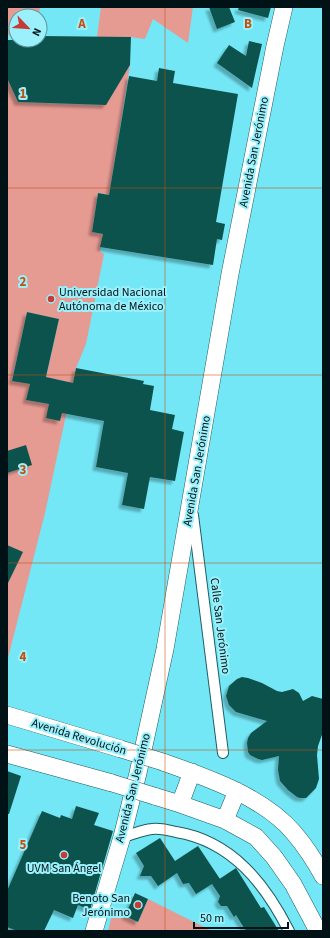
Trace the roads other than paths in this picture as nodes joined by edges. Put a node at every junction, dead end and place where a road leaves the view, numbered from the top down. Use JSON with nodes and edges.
{"nodes":[{"id":1,"x":284,"y":7,"type":"edge"},
{"id":2,"x":191,"y":502,"type":"junction"},
{"id":3,"x":7,"y":715,"type":"edge"},
{"id":4,"x":223,"y":753,"type":"dead end"},
{"id":5,"x":7,"y":754,"type":"edge"},
{"id":6,"x":192,"y":772,"type":"junction"},
{"id":7,"x":237,"y":791,"type":"junction"},
{"id":8,"x":180,"y":804,"type":"junction"},
{"id":9,"x":225,"y":820,"type":"junction"},
{"id":10,"x":122,"y":838,"type":"junction"},
{"id":11,"x":323,"y":876,"type":"edge"},
{"id":12,"x":94,"y":931,"type":"edge"},
{"id":13,"x":289,"y":931,"type":"edge"},
{"id":14,"x":318,"y":931,"type":"edge"}],
"edges":[{"from":1,"to":2,"type":"main road","name":"Avenida San Jerónimo"},
{"from":2,"to":4,"type":"street","name":"Calle San Jerónimo"},
{"from":2,"to":10,"type":"main road","name":"Avenida San Jerónimo"},
{"from":3,"to":6,"type":"main road","name":"Avenida Revolución","bridge":true},
{"from":5,"to":8,"type":"main road","bridge":true},
{"from":6,"to":7,"type":"main road","name":"Avenida Revolución"},
{"from":6,"to":8,"type":"main road"},
{"from":7,"to":9,"type":"main road"},
{"from":7,"to":11,"type":"main road","name":"Avenida Revolución"},
{"from":8,"to":9,"type":"main road"},
{"from":9,"to":14,"type":"main road"},
{"from":10,"to":12,"type":"main road","name":"Avenida San Jerónimo"},
{"from":10,"to":13,"type":"street"}]}
